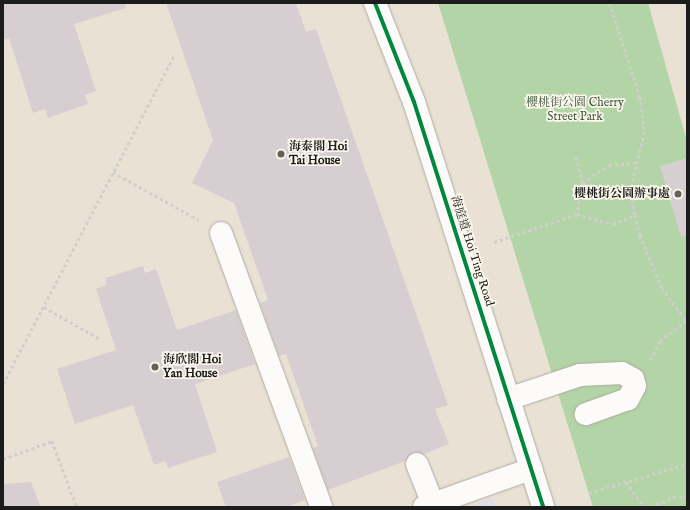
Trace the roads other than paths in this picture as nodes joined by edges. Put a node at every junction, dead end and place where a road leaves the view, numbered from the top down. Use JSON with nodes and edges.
{"nodes":[{"id":1,"x":376,"y":3,"type":"edge"},
{"id":2,"x":221,"y":233,"type":"road end"},
{"id":3,"x":508,"y":399,"type":"junction"},
{"id":4,"x":586,"y":414,"type":"dead end"},
{"id":5,"x":418,"y":464,"type":"dead end"},
{"id":6,"x":531,"y":469,"type":"junction"},
{"id":7,"x":428,"y":505,"type":"edge"},
{"id":8,"x":321,"y":507,"type":"edge"},
{"id":9,"x":543,"y":507,"type":"edge"}],
"edges":[{"from":1,"to":3,"type":"street","name":"海庭道 Hoi Ting Road"},
{"from":2,"to":8,"type":"street"},
{"from":3,"to":4,"type":"street"},
{"from":3,"to":6,"type":"street","name":"海庭道 Hoi Ting Road"},
{"from":5,"to":7,"type":"street"},
{"from":6,"to":7,"type":"street"},
{"from":6,"to":9,"type":"street","name":"海庭道 Hoi Ting Road"}]}
